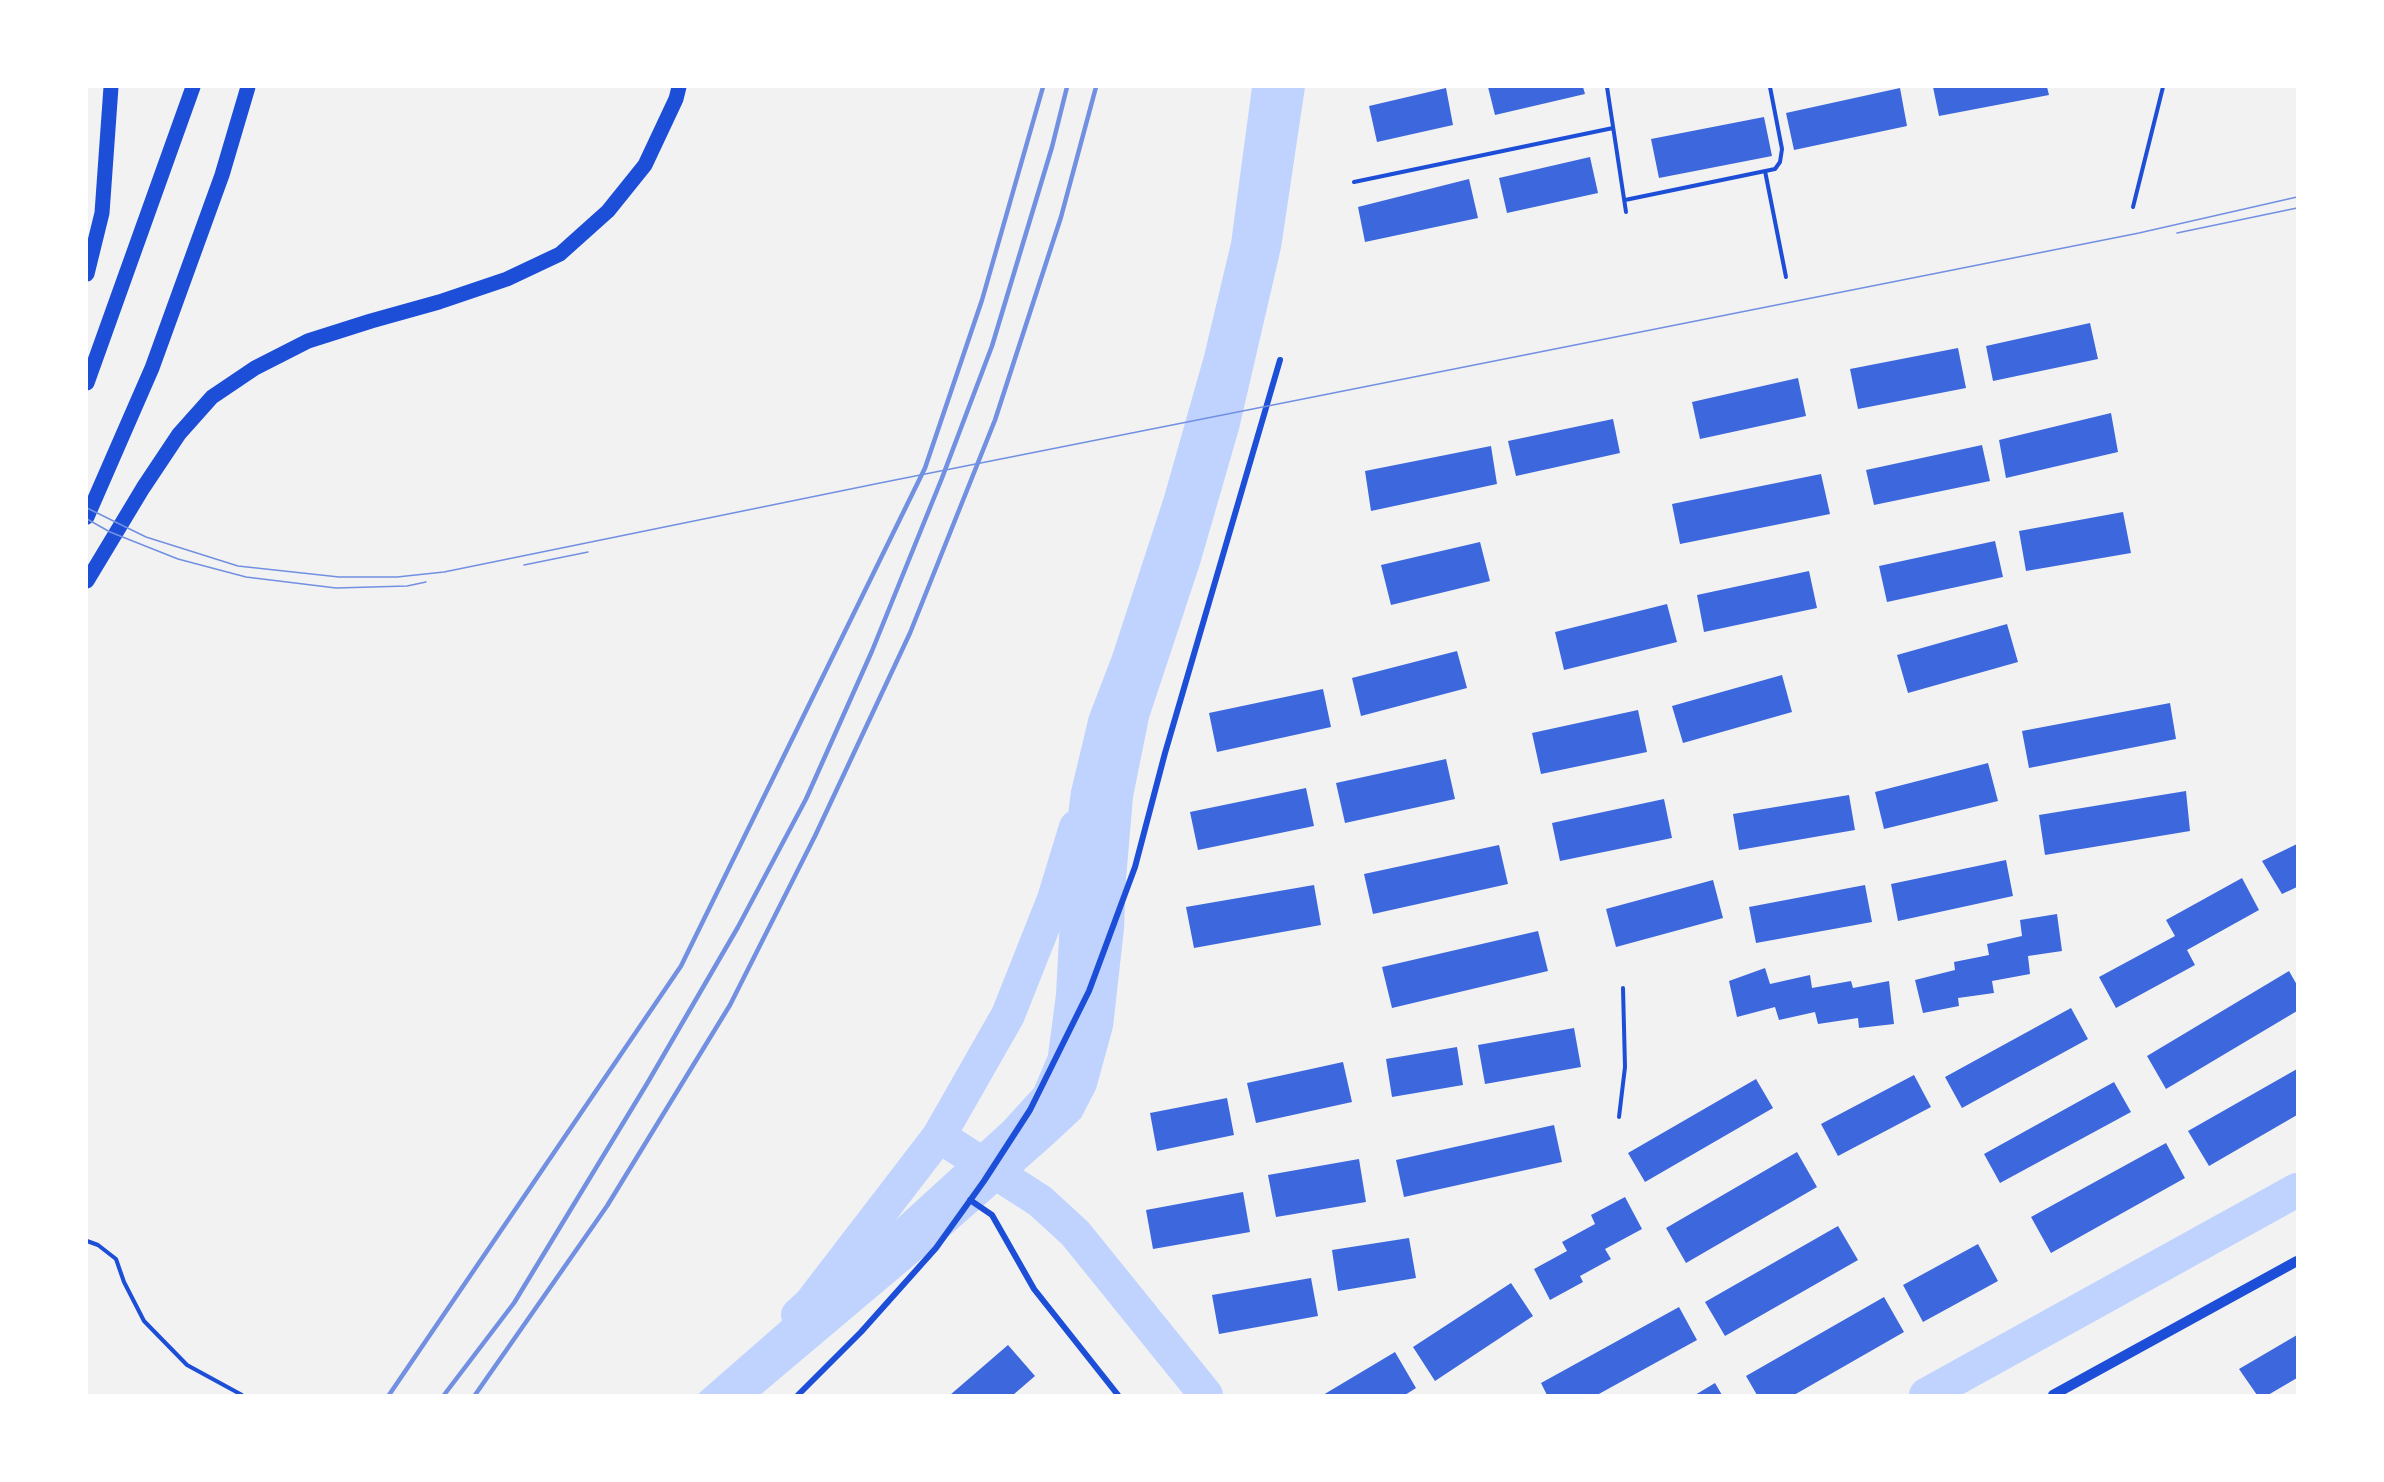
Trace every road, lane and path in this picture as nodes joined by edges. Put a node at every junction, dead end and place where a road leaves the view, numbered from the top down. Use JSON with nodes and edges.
{"nodes":[{"id":1,"x":111,"y":87,"type":"edge"},
{"id":2,"x":193,"y":87,"type":"edge"},
{"id":3,"x":248,"y":87,"type":"edge"},
{"id":4,"x":679,"y":87,"type":"edge"},
{"id":5,"x":1607,"y":87,"type":"edge"},
{"id":6,"x":1770,"y":87,"type":"edge"},
{"id":7,"x":2163,"y":87,"type":"edge"},
{"id":8,"x":1613,"y":128,"type":"junction"},
{"id":9,"x":1765,"y":171,"type":"junction"},
{"id":10,"x":1354,"y":182,"type":"dead end"},
{"id":11,"x":1625,"y":200,"type":"junction"},
{"id":12,"x":2133,"y":207,"type":"dead end"},
{"id":13,"x":1626,"y":212,"type":"dead end"},
{"id":14,"x":87,"y":274,"type":"edge"},
{"id":15,"x":1786,"y":277,"type":"dead end"},
{"id":16,"x":1280,"y":360,"type":"dead end"},
{"id":17,"x":87,"y":383,"type":"edge"},
{"id":18,"x":87,"y":517,"type":"edge"},
{"id":19,"x":87,"y":581,"type":"edge"},
{"id":20,"x":1623,"y":988,"type":"dead end"},
{"id":21,"x":1619,"y":1118,"type":"dead end"},
{"id":22,"x":970,"y":1200,"type":"junction"},
{"id":23,"x":87,"y":1241,"type":"edge"},
{"id":24,"x":2297,"y":1261,"type":"edge"},
{"id":25,"x":242,"y":1395,"type":"edge"},
{"id":26,"x":798,"y":1395,"type":"edge"},
{"id":27,"x":1118,"y":1395,"type":"edge"},
{"id":28,"x":2053,"y":1395,"type":"edge"}],
"edges":[{"from":1,"to":14,"type":"highway"},
{"from":2,"to":17,"type":"highway"},
{"from":3,"to":18,"type":"highway"},
{"from":4,"to":19,"type":"highway"},
{"from":5,"to":8,"type":"lane"},
{"from":6,"to":9,"type":"lane"},
{"from":7,"to":12,"type":"lane"},
{"from":8,"to":10,"type":"lane"},
{"from":8,"to":11,"type":"lane"},
{"from":9,"to":11,"type":"lane"},
{"from":9,"to":15,"type":"lane"},
{"from":11,"to":13,"type":"lane"},
{"from":16,"to":22,"type":"street"},
{"from":20,"to":21,"type":"lane"},
{"from":22,"to":26,"type":"street"},
{"from":22,"to":27,"type":"street"},
{"from":23,"to":25,"type":"lane"},
{"from":24,"to":28,"type":"street"}]}
